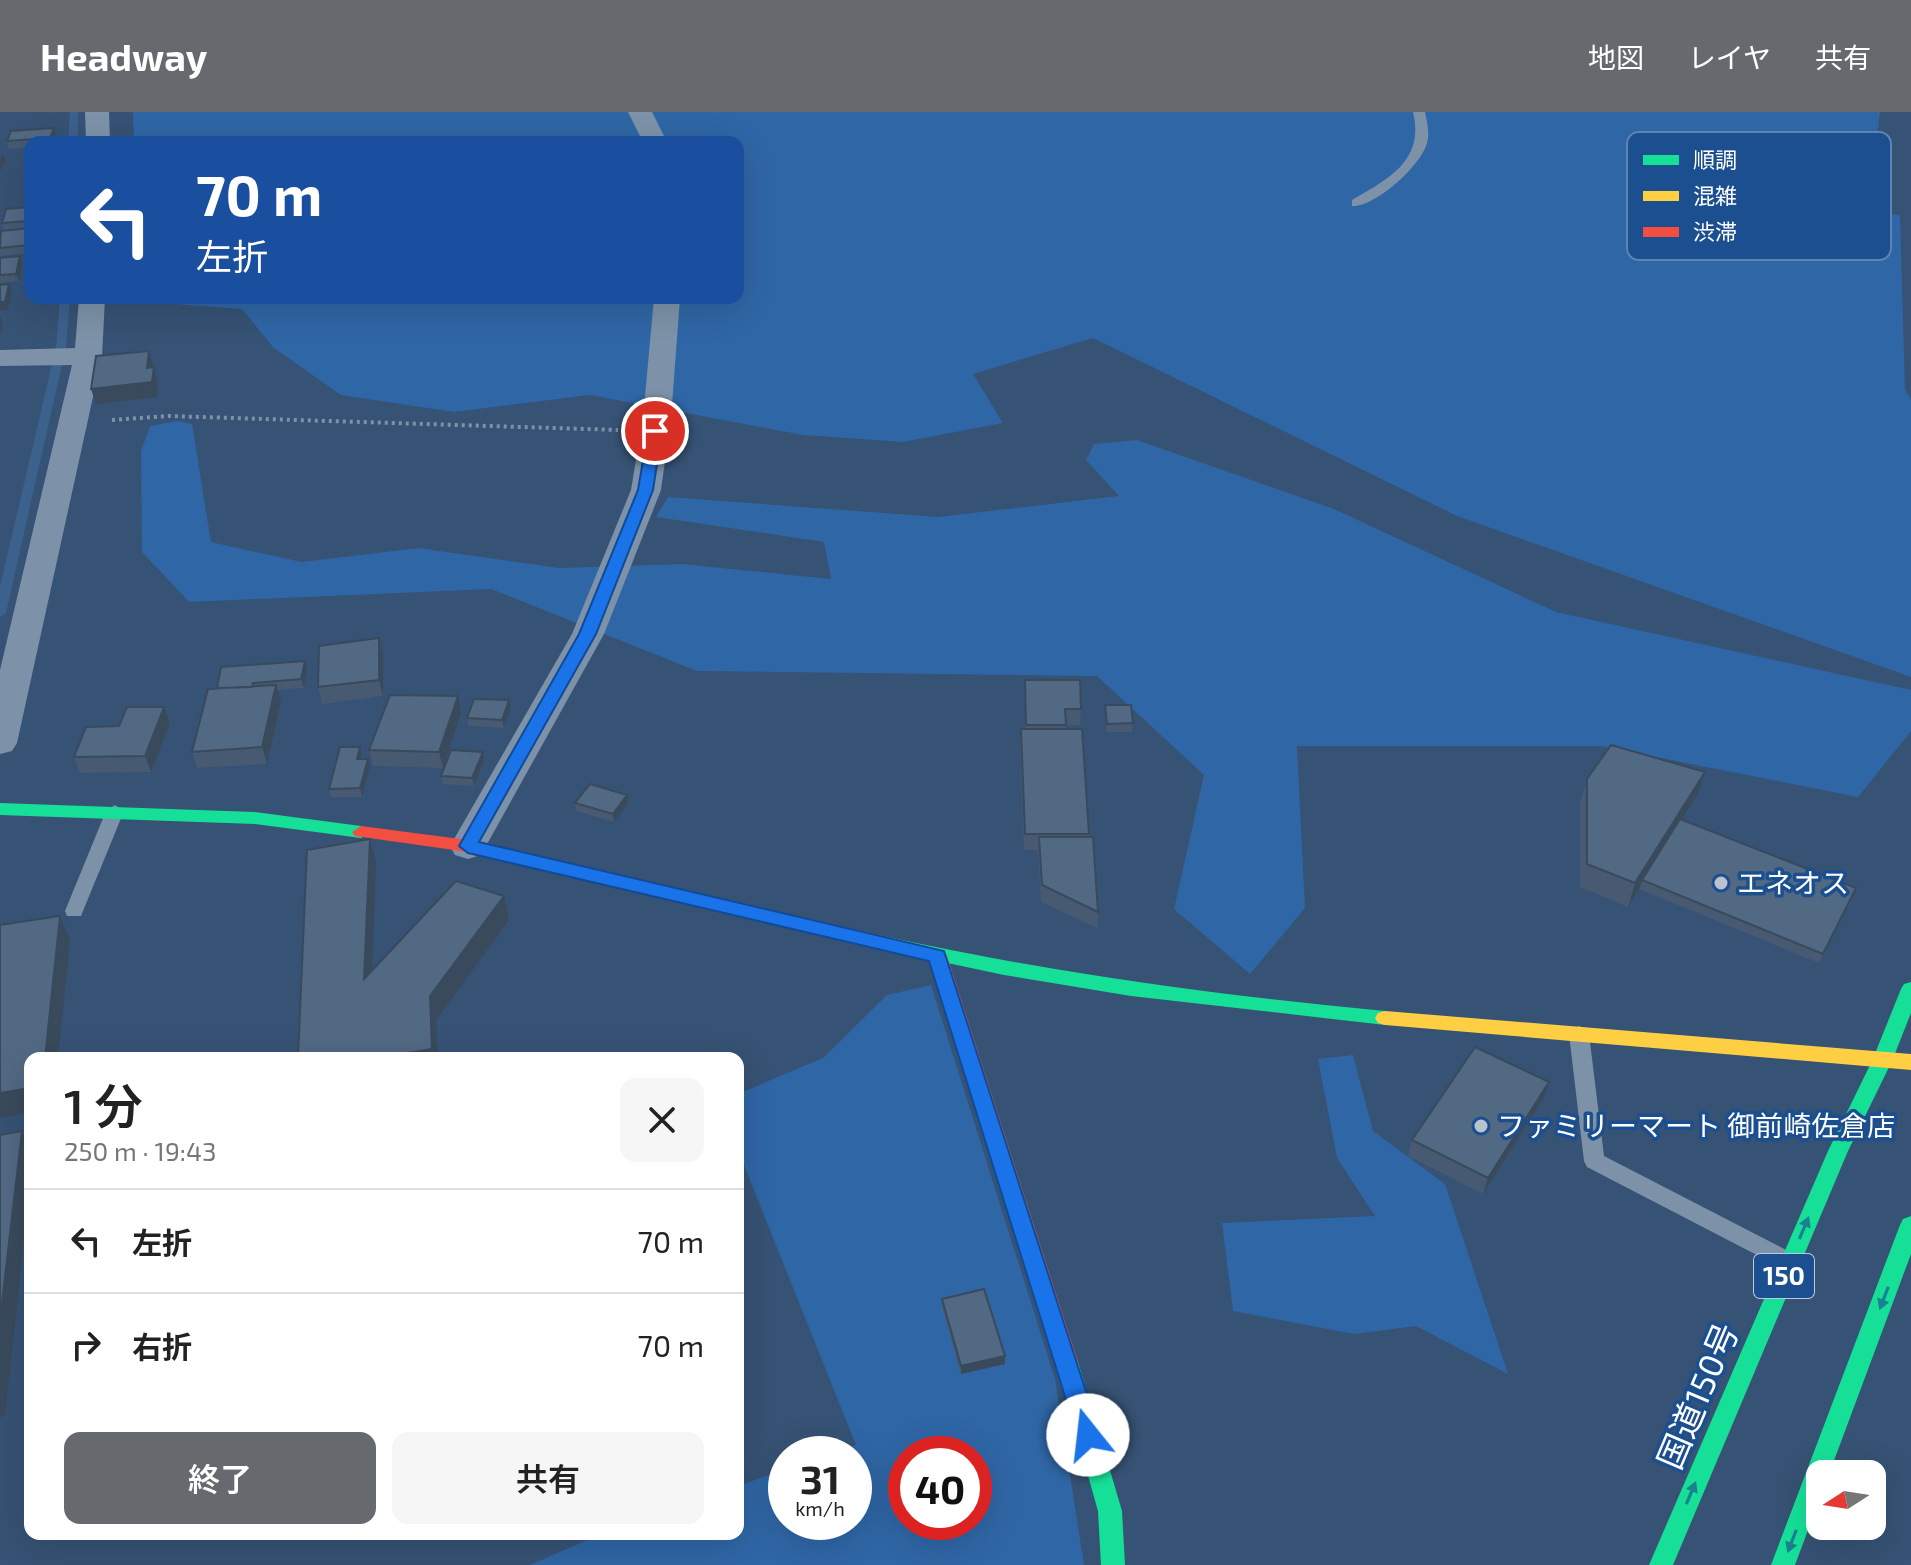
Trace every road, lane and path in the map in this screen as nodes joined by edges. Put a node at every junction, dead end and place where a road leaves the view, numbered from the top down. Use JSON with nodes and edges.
{"nodes":[{"id":1,"x":97,"y":112,"type":"edge"},
{"id":2,"x":640,"y":112,"type":"edge"},
{"id":3,"x":1419,"y":112,"type":"edge"},
{"id":4,"x":98,"y":136,"type":"edge"},
{"id":5,"x":652,"y":136,"type":"edge"},
{"id":6,"x":1356,"y":203,"type":"dead end"},
{"id":7,"x":92,"y":304,"type":"edge"},
{"id":8,"x":666,"y":304,"type":"edge"},
{"id":9,"x":88,"y":356,"type":"junction"},
{"id":10,"x":0,"y":358,"type":"edge"},
{"id":11,"x":71,"y":423,"type":"junction"},
{"id":12,"x":655,"y":431,"type":"junction"},
{"id":13,"x":0,"y":743,"type":"edge"},
{"id":14,"x":0,"y":809,"type":"edge"},
{"id":15,"x":115,"y":811,"type":"junction"},
{"id":16,"x":468,"y":846,"type":"junction"},
{"id":17,"x":74,"y":911,"type":"dead end"},
{"id":18,"x":937,"y":956,"type":"junction"},
{"id":19,"x":1911,"y":989,"type":"edge"},
{"id":20,"x":1579,"y":1034,"type":"junction"},
{"id":21,"x":1882,"y":1061,"type":"junction"},
{"id":22,"x":1911,"y":1062,"type":"edge"},
{"id":23,"x":1911,"y":1225,"type":"edge"},
{"id":24,"x":1790,"y":1262,"type":"junction"},
{"id":25,"x":1113,"y":1565,"type":"edge"},
{"id":26,"x":1661,"y":1565,"type":"edge"},
{"id":27,"x":1783,"y":1565,"type":"edge"}],
"edges":[{"from":1,"to":4,"type":"street"},
{"from":2,"to":5,"type":"street"},
{"from":3,"to":6,"type":"lane"},
{"from":7,"to":9,"type":"street"},
{"from":8,"to":12,"type":"street"},
{"from":9,"to":10,"type":"street"},
{"from":9,"to":11,"type":"street"},
{"from":11,"to":12,"type":"path"},
{"from":11,"to":13,"type":"street"},
{"from":12,"to":16,"type":"street"},
{"from":14,"to":15,"type":"main road"},
{"from":15,"to":16,"type":"main road"},
{"from":15,"to":17,"type":"lane"},
{"from":16,"to":18,"type":"main road"},
{"from":18,"to":20,"type":"main road"},
{"from":18,"to":25,"type":"main road"},
{"from":19,"to":21,"type":"main road","name":"国道150号","number":"150"},
{"from":20,"to":21,"type":"main road"},
{"from":20,"to":24,"type":"lane"},
{"from":21,"to":22,"type":"main road"},
{"from":24,"to":21,"type":"main road","name":"国道150号","number":"150","one_way":true},
{"from":23,"to":27,"type":"main road","one_way":true},
{"from":26,"to":24,"type":"main road","name":"国道150号","number":"150","one_way":true}]}
